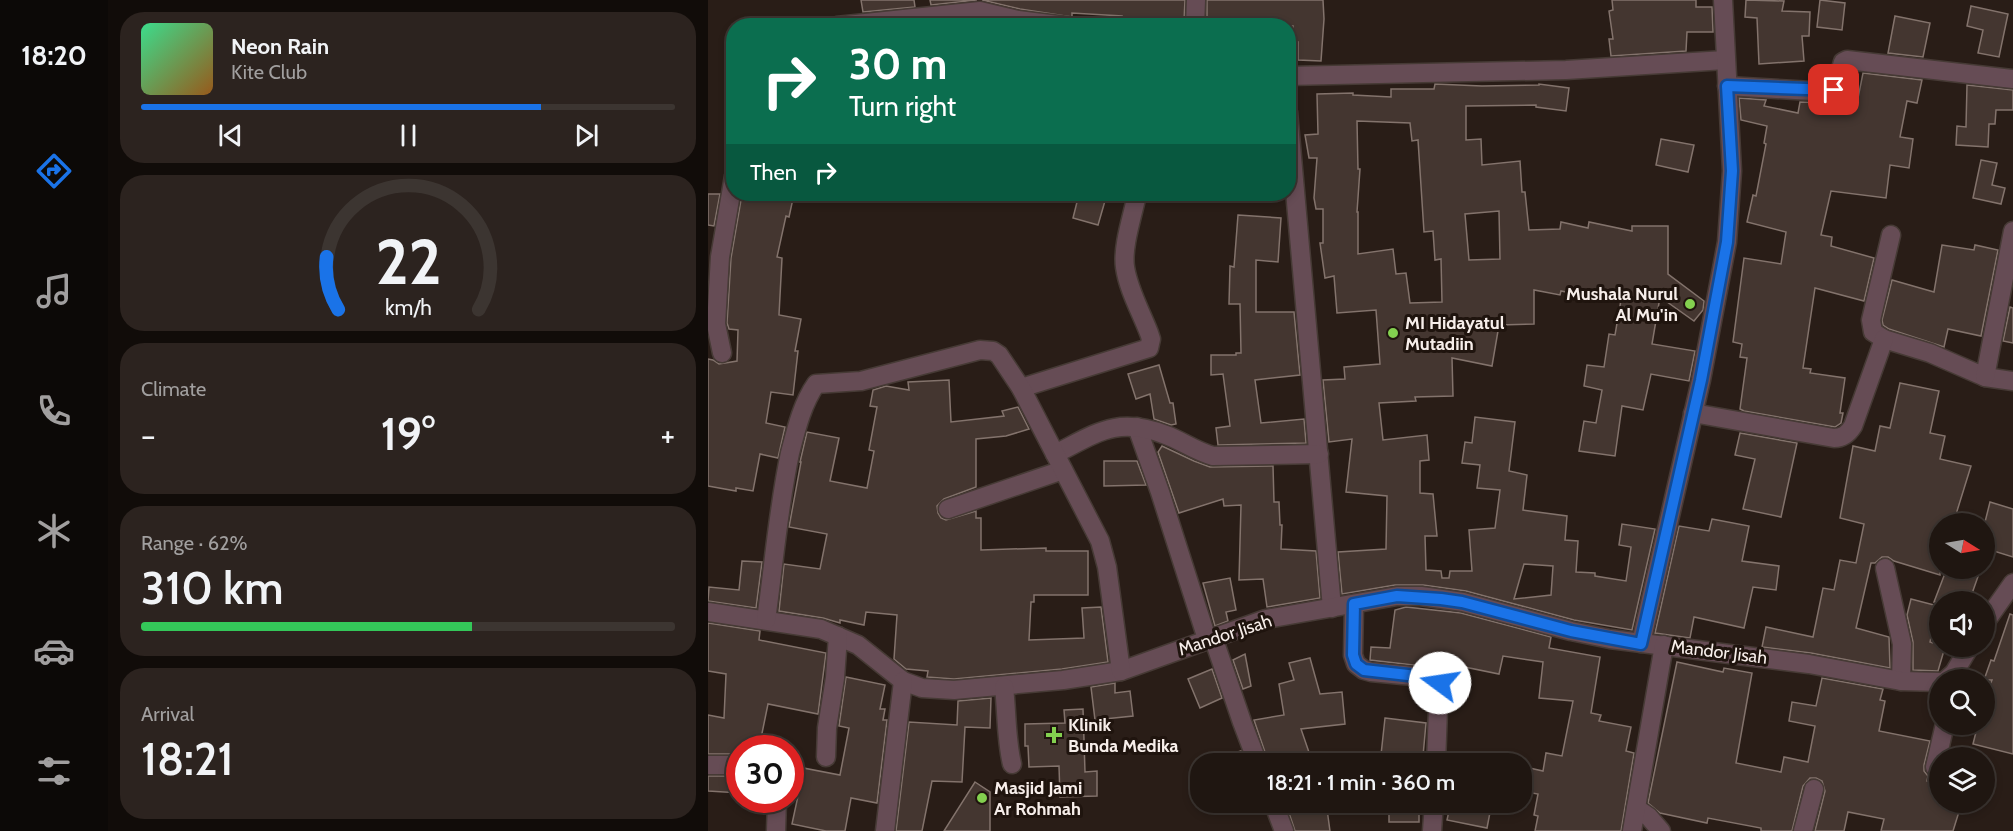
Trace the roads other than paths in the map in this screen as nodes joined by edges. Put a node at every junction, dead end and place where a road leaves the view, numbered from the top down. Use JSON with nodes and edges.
{"nodes":[{"id":1,"x":1196,"y":0,"type":"edge"},
{"id":2,"x":1723,"y":0,"type":"edge"},
{"id":3,"x":979,"y":5,"type":"edge"},
{"id":4,"x":891,"y":18,"type":"edge"},
{"id":5,"x":1007,"y":18,"type":"edge"},
{"id":6,"x":1195,"y":18,"type":"edge"},
{"id":7,"x":1725,"y":60,"type":"junction"},
{"id":8,"x":1296,"y":76,"type":"edge"},
{"id":9,"x":2013,"y":79,"type":"edge"},
{"id":10,"x":1727,"y":86,"type":"junction"},
{"id":11,"x":1296,"y":200,"type":"edge"},
{"id":12,"x":730,"y":201,"type":"edge"},
{"id":13,"x":1135,"y":201,"type":"edge"},
{"id":14,"x":2013,"y":231,"type":"edge"},
{"id":15,"x":1891,"y":235,"type":"dead end"},
{"id":16,"x":713,"y":296,"type":"edge"},
{"id":17,"x":1884,"y":339,"type":"junction"},
{"id":18,"x":722,"y":353,"type":"dead end"},
{"id":19,"x":1985,"y":377,"type":"junction"},
{"id":20,"x":2013,"y":381,"type":"edge"},
{"id":21,"x":1021,"y":388,"type":"junction"},
{"id":22,"x":1694,"y":413,"type":"junction"},
{"id":23,"x":1137,"y":427,"type":"junction"},
{"id":24,"x":1319,"y":454,"type":"junction"},
{"id":25,"x":1059,"y":462,"type":"junction"},
{"id":26,"x":948,"y":509,"type":"dead end"},
{"id":27,"x":1885,"y":568,"type":"dead end"},
{"id":28,"x":2013,"y":583,"type":"edge"},
{"id":29,"x":1354,"y":604,"type":"junction"},
{"id":30,"x":1332,"y":608,"type":"junction"},
{"id":31,"x":1995,"y":608,"type":"edge"},
{"id":32,"x":708,"y":612,"type":"edge"},
{"id":33,"x":766,"y":620,"type":"junction"},
{"id":34,"x":838,"y":636,"type":"junction"},
{"id":35,"x":1210,"y":638,"type":"junction"},
{"id":36,"x":1641,"y":644,"type":"junction"},
{"id":37,"x":1664,"y":645,"type":"junction"},
{"id":38,"x":1121,"y":671,"type":"junction"},
{"id":39,"x":903,"y":681,"type":"junction"},
{"id":40,"x":1901,"y":681,"type":"junction"},
{"id":41,"x":1929,"y":682,"type":"edge"},
{"id":42,"x":1004,"y":687,"type":"junction"},
{"id":43,"x":1254,"y":753,"type":"edge"},
{"id":44,"x":1436,"y":753,"type":"edge"},
{"id":45,"x":826,"y":757,"type":"dead end"},
{"id":46,"x":708,"y":765,"type":"edge"},
{"id":47,"x":726,"y":765,"type":"edge"},
{"id":48,"x":1012,"y":765,"type":"dead end"},
{"id":49,"x":1814,"y":789,"type":"dead end"},
{"id":50,"x":1636,"y":808,"type":"junction"},
{"id":51,"x":777,"y":813,"type":"edge"},
{"id":52,"x":1277,"y":813,"type":"edge"},
{"id":53,"x":1433,"y":813,"type":"edge"},
{"id":54,"x":776,"y":831,"type":"edge"},
{"id":55,"x":885,"y":831,"type":"edge"},
{"id":56,"x":1284,"y":831,"type":"edge"},
{"id":57,"x":1432,"y":831,"type":"edge"},
{"id":58,"x":1632,"y":831,"type":"edge"},
{"id":59,"x":1661,"y":831,"type":"edge"},
{"id":60,"x":1803,"y":831,"type":"edge"}],
"edges":[{"from":1,"to":6,"type":"street"},
{"from":2,"to":7,"type":"street"},
{"from":3,"to":4,"type":"street"},
{"from":3,"to":5,"type":"street"},
{"from":7,"to":8,"type":"street"},
{"from":7,"to":10,"type":"street"},
{"from":9,"to":10,"type":"street"},
{"from":10,"to":22,"type":"street"},
{"from":11,"to":24,"type":"street"},
{"from":12,"to":16,"type":"street"},
{"from":13,"to":21,"type":"street"},
{"from":14,"to":19,"type":"street"},
{"from":15,"to":17,"type":"street"},
{"from":16,"to":18,"type":"street"},
{"from":17,"to":19,"type":"street"},
{"from":17,"to":22,"type":"street"},
{"from":19,"to":20,"type":"street"},
{"from":21,"to":25,"type":"street"},
{"from":21,"to":33,"type":"street"},
{"from":22,"to":36,"type":"street"},
{"from":23,"to":24,"type":"street"},
{"from":23,"to":25,"type":"street"},
{"from":23,"to":35,"type":"street"},
{"from":24,"to":30,"type":"street"},
{"from":25,"to":26,"type":"street"},
{"from":25,"to":38,"type":"street"},
{"from":27,"to":40,"type":"street"},
{"from":28,"to":31,"type":"street"},
{"from":29,"to":30,"type":"street","name":"Mandor Jisah"},
{"from":29,"to":36,"type":"street","name":"Mandor Jisah"},
{"from":29,"to":44,"type":"street"},
{"from":30,"to":35,"type":"street","name":"Mandor Jisah"},
{"from":32,"to":33,"type":"street","name":"Mandor Jisah"},
{"from":33,"to":34,"type":"street","name":"Mandor Jisah"},
{"from":34,"to":39,"type":"street","name":"Mandor Jisah"},
{"from":34,"to":45,"type":"street"},
{"from":35,"to":38,"type":"street","name":"Mandor Jisah"},
{"from":35,"to":43,"type":"street"},
{"from":36,"to":37,"type":"street","name":"Mandor Jisah"},
{"from":37,"to":40,"type":"street","name":"Mandor Jisah"},
{"from":37,"to":50,"type":"street"},
{"from":38,"to":42,"type":"street","name":"Mandor Jisah"},
{"from":39,"to":42,"type":"street","name":"Mandor Jisah"},
{"from":39,"to":55,"type":"street"},
{"from":40,"to":41,"type":"street","name":"Mandor Jisah"},
{"from":42,"to":48,"type":"street"},
{"from":46,"to":47,"type":"street"},
{"from":49,"to":60,"type":"street"},
{"from":50,"to":58,"type":"street"},
{"from":50,"to":59,"type":"street"},
{"from":51,"to":54,"type":"street"},
{"from":52,"to":56,"type":"street"},
{"from":53,"to":57,"type":"street"}]}
